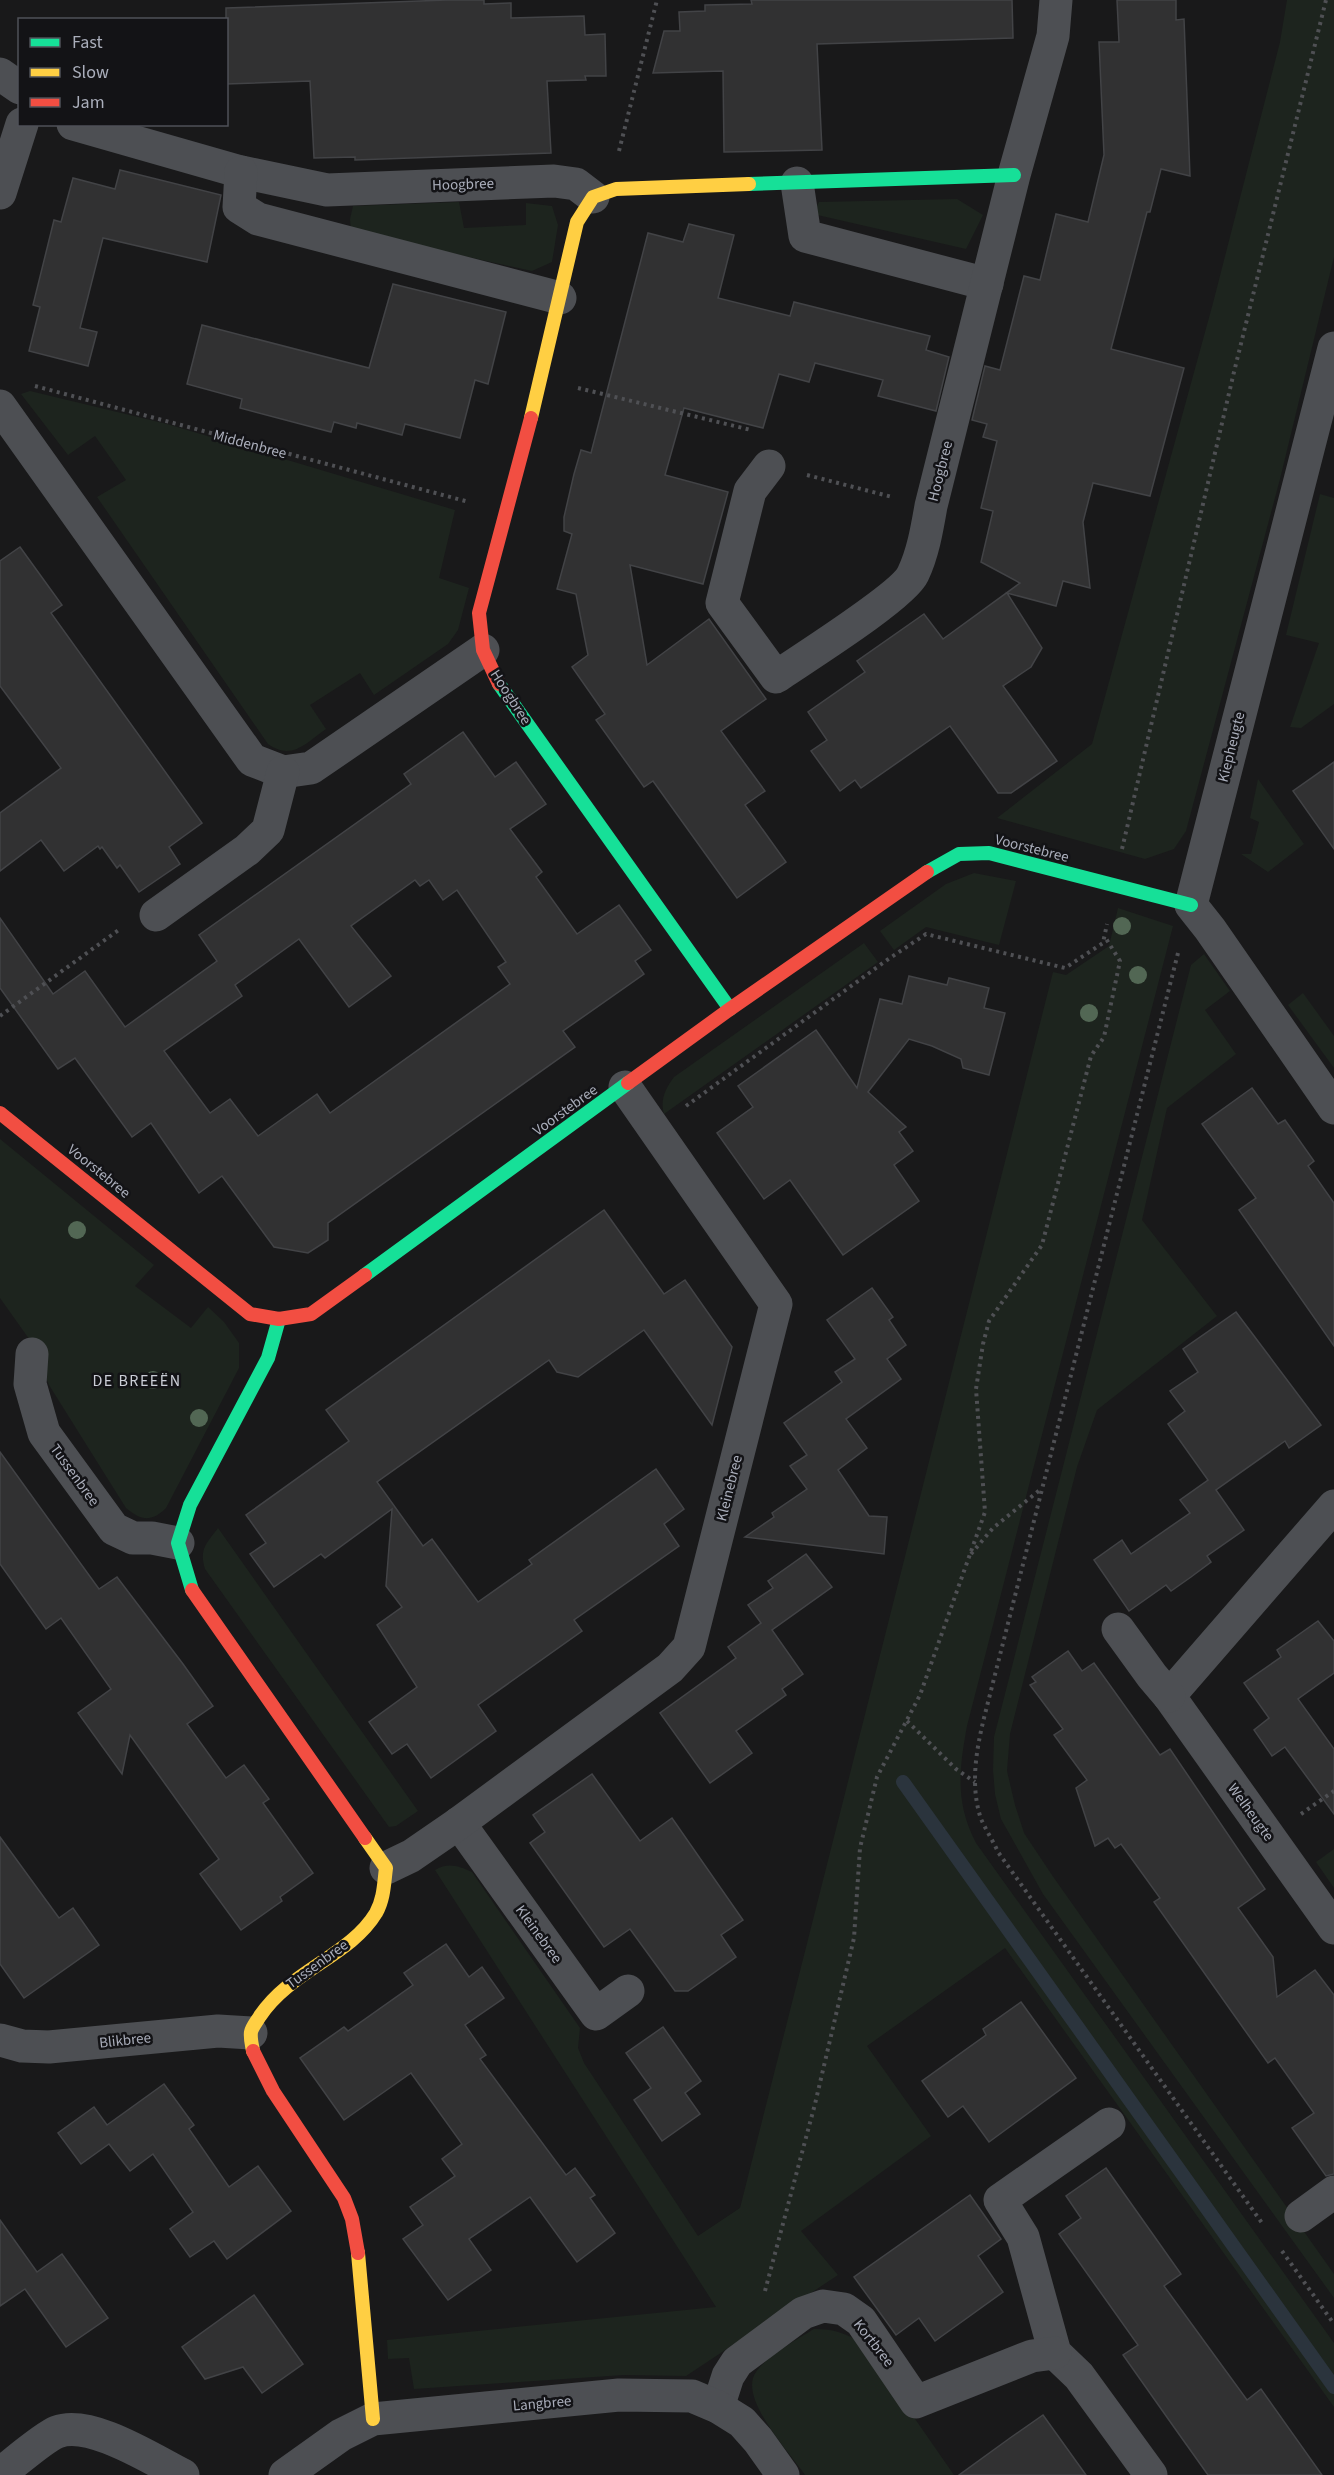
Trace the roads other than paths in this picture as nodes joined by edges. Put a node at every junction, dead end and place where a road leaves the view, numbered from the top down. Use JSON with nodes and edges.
{"nodes":[{"id":1,"x":1056,"y":0,"type":"edge"},
{"id":2,"x":0,"y":74,"type":"edge"},
{"id":3,"x":18,"y":87,"type":"edge"},
{"id":4,"x":21,"y":126,"type":"edge"},
{"id":5,"x":80,"y":126,"type":"edge"},
{"id":6,"x":241,"y":172,"type":"junction"},
{"id":7,"x":1014,"y":175,"type":"junction"},
{"id":8,"x":797,"y":183,"type":"junction"},
{"id":9,"x":327,"y":190,"type":"junction"},
{"id":10,"x":0,"y":193,"type":"edge"},
{"id":11,"x":605,"y":193,"type":"junction"},
{"id":12,"x":320,"y":235,"type":"junction"},
{"id":13,"x":987,"y":284,"type":"junction"},
{"id":14,"x":560,"y":298,"type":"junction"},
{"id":15,"x":1334,"y":348,"type":"edge"},
{"id":16,"x":0,"y":406,"type":"edge"},
{"id":17,"x":769,"y":466,"type":"dead end"},
{"id":18,"x":483,"y":650,"type":"junction"},
{"id":19,"x":283,"y":772,"type":"junction"},
{"id":20,"x":1191,"y":905,"type":"junction"},
{"id":21,"x":156,"y":915,"type":"road end"},
{"id":22,"x":730,"y":1009,"type":"junction"},
{"id":23,"x":625,"y":1087,"type":"junction"},
{"id":24,"x":1334,"y":1108,"type":"edge"},
{"id":25,"x":0,"y":1113,"type":"edge"},
{"id":26,"x":279,"y":1319,"type":"junction"},
{"id":27,"x":32,"y":1354,"type":"dead end"},
{"id":28,"x":1334,"y":1506,"type":"edge"},
{"id":29,"x":178,"y":1543,"type":"junction"},
{"id":30,"x":1118,"y":1629,"type":"dead end"},
{"id":31,"x":1169,"y":1696,"type":"junction"},
{"id":32,"x":459,"y":1823,"type":"junction"},
{"id":33,"x":387,"y":1868,"type":"junction"},
{"id":34,"x":1334,"y":1928,"type":"edge"},
{"id":35,"x":628,"y":1991,"type":"dead end"},
{"id":36,"x":251,"y":2033,"type":"junction"},
{"id":37,"x":0,"y":2040,"type":"edge"},
{"id":38,"x":1109,"y":2124,"type":"dead end"},
{"id":39,"x":1334,"y":2192,"type":"edge"},
{"id":40,"x":1301,"y":2216,"type":"dead end"},
{"id":41,"x":1055,"y":2353,"type":"junction"},
{"id":42,"x":718,"y":2407,"type":"junction"},
{"id":43,"x":373,"y":2419,"type":"junction"},
{"id":44,"x":0,"y":2474,"type":"edge"},
{"id":45,"x":183,"y":2475,"type":"edge"},
{"id":46,"x":285,"y":2475,"type":"edge"},
{"id":47,"x":783,"y":2475,"type":"edge"},
{"id":48,"x":1151,"y":2475,"type":"edge"}],
"edges":[{"from":1,"to":7,"type":"street","name":"Hoogbree"},
{"from":2,"to":3,"type":"street"},
{"from":4,"to":10,"type":"street"},
{"from":5,"to":6,"type":"street","name":"Hoogbree"},
{"from":6,"to":9,"type":"street","name":"Hoogbree"},
{"from":6,"to":12,"type":"street"},
{"from":7,"to":8,"type":"street"},
{"from":7,"to":13,"type":"street","name":"Hoogbree"},
{"from":8,"to":11,"type":"street"},
{"from":8,"to":13,"type":"street"},
{"from":9,"to":11,"type":"street","name":"Hoogbree"},
{"from":9,"to":12,"type":"street"},
{"from":11,"to":14,"type":"street","name":"Hoogbree"},
{"from":12,"to":14,"type":"street"},
{"from":13,"to":17,"type":"street","name":"Hoogbree"},
{"from":14,"to":18,"type":"street","name":"Hoogbree"},
{"from":15,"to":20,"type":"street","name":"Kiepheugte"},
{"from":16,"to":19,"type":"street"},
{"from":18,"to":19,"type":"street"},
{"from":18,"to":22,"type":"street","name":"Hoogbree"},
{"from":19,"to":21,"type":"street"},
{"from":20,"to":22,"type":"street","name":"Voorstebree"},
{"from":20,"to":24,"type":"street"},
{"from":22,"to":23,"type":"street","name":"Voorstebree"},
{"from":23,"to":26,"type":"street","name":"Voorstebree"},
{"from":23,"to":32,"type":"street","name":"Kleinebree"},
{"from":25,"to":26,"type":"street","name":"Voorstebree"},
{"from":26,"to":29,"type":"street"},
{"from":27,"to":29,"type":"street","name":"Tussenbree"},
{"from":28,"to":31,"type":"street"},
{"from":29,"to":33,"type":"street"},
{"from":30,"to":31,"type":"street","name":"Welheugte"},
{"from":31,"to":34,"type":"street","name":"Welheugte"},
{"from":32,"to":33,"type":"street","name":"Kleinebree"},
{"from":32,"to":35,"type":"street","name":"Kleinebree"},
{"from":33,"to":36,"type":"street","name":"Tussenbree"},
{"from":36,"to":37,"type":"street","name":"Blikbree"},
{"from":36,"to":43,"type":"street"},
{"from":38,"to":41,"type":"street"},
{"from":39,"to":40,"type":"street"},
{"from":41,"to":42,"type":"street","name":"Kortbree"},
{"from":41,"to":48,"type":"street"},
{"from":42,"to":43,"type":"street","name":"Langbree"},
{"from":42,"to":47,"type":"street","name":"Langbree"},
{"from":43,"to":46,"type":"street","name":"Langbree"},
{"from":44,"to":45,"type":"street"}]}
